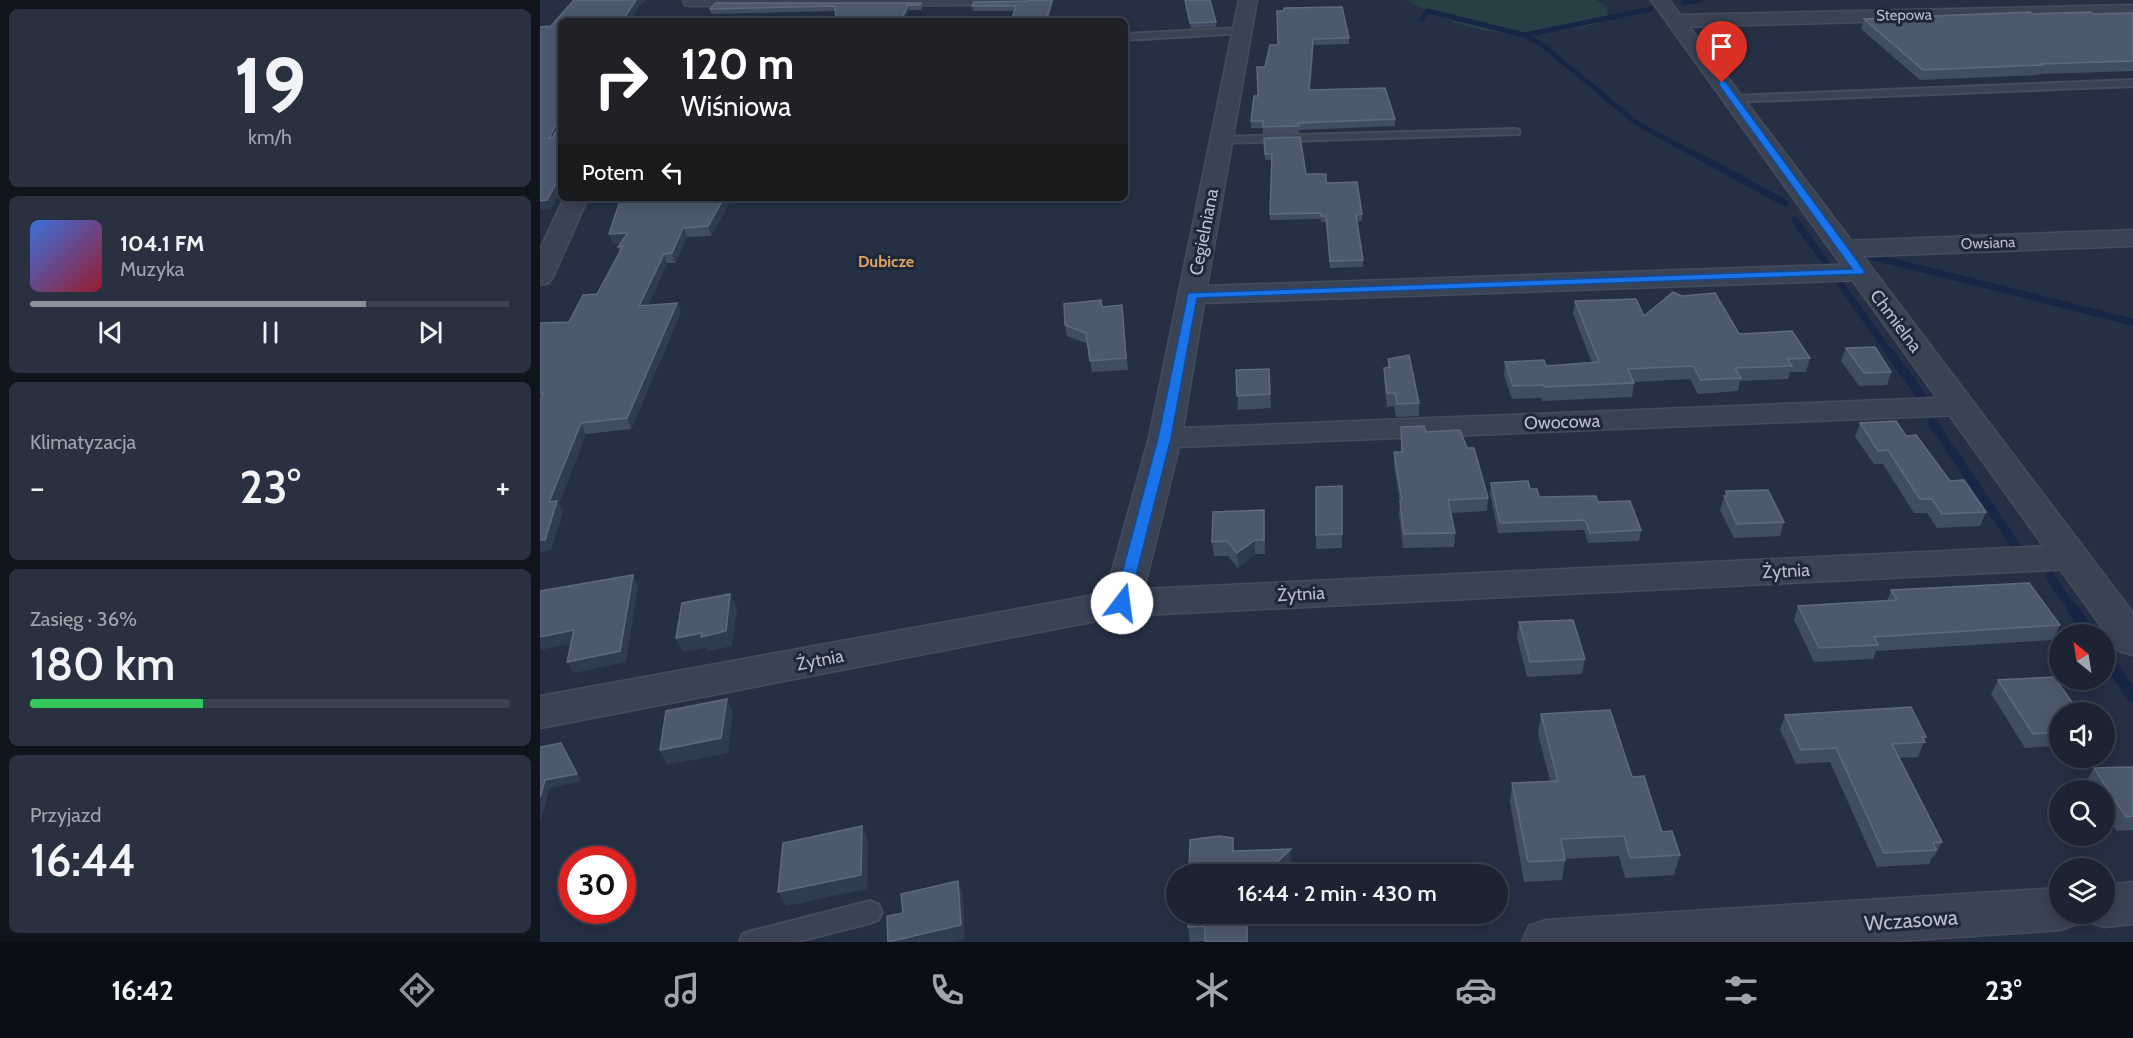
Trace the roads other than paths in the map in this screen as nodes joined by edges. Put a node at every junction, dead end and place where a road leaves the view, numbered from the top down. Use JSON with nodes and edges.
{"nodes":[{"id":1,"x":691,"y":0,"type":"edge"},
{"id":2,"x":1021,"y":0,"type":"edge"},
{"id":3,"x":1248,"y":0,"type":"edge"},
{"id":4,"x":2133,"y":10,"type":"edge"},
{"id":5,"x":1668,"y":11,"type":"edge"},
{"id":6,"x":678,"y":14,"type":"dead end"},
{"id":7,"x":1241,"y":31,"type":"junction"},
{"id":8,"x":1128,"y":37,"type":"edge"},
{"id":9,"x":2133,"y":83,"type":"edge"},
{"id":10,"x":1733,"y":99,"type":"junction"},
{"id":11,"x":1515,"y":132,"type":"dead end"},
{"id":12,"x":1221,"y":140,"type":"junction"},
{"id":13,"x":575,"y":201,"type":"edge"},
{"id":14,"x":2133,"y":238,"type":"edge"},
{"id":15,"x":1844,"y":249,"type":"junction"},
{"id":16,"x":1860,"y":272,"type":"junction"},
{"id":17,"x":540,"y":277,"type":"edge"},
{"id":18,"x":1192,"y":295,"type":"junction"},
{"id":19,"x":1959,"y":406,"type":"junction"},
{"id":20,"x":1165,"y":438,"type":"junction"},
{"id":21,"x":2071,"y":557,"type":"junction"},
{"id":22,"x":1122,"y":603,"type":"junction"},
{"id":23,"x":2133,"y":641,"type":"edge"},
{"id":24,"x":540,"y":712,"type":"edge"},
{"id":25,"x":2133,"y":903,"type":"edge"},
{"id":26,"x":2115,"y":905,"type":"edge"},
{"id":27,"x":2049,"y":910,"type":"edge"},
{"id":28,"x":870,"y":912,"type":"dead end"},
{"id":29,"x":1846,"y":933,"type":"edge"},
{"id":30,"x":752,"y":942,"type":"edge"},
{"id":31,"x":1546,"y":942,"type":"edge"}],
"edges":[{"from":1,"to":2,"type":"street"},
{"from":1,"to":6,"type":"street"},
{"from":3,"to":7,"type":"street","name":"Cegielniana"},
{"from":4,"to":5,"type":"street","name":"Stepowa"},
{"from":5,"to":10,"type":"street","name":"Chmielna"},
{"from":7,"to":8,"type":"lane"},
{"from":7,"to":12,"type":"street","name":"Cegielniana"},
{"from":9,"to":10,"type":"lane"},
{"from":10,"to":15,"type":"street","name":"Chmielna"},
{"from":11,"to":12,"type":"lane"},
{"from":12,"to":18,"type":"street","name":"Cegielniana"},
{"from":13,"to":17,"type":"street"},
{"from":14,"to":15,"type":"street","name":"Owsiana"},
{"from":15,"to":16,"type":"street","name":"Chmielna"},
{"from":16,"to":18,"type":"street"},
{"from":16,"to":19,"type":"street","name":"Chmielna"},
{"from":18,"to":20,"type":"street","name":"Cegielniana"},
{"from":19,"to":20,"type":"street","name":"Owocowa"},
{"from":19,"to":21,"type":"street","name":"Chmielna"},
{"from":20,"to":22,"type":"street","name":"Cegielniana"},
{"from":21,"to":22,"type":"street","name":"Żytnia"},
{"from":21,"to":23,"type":"street","name":"Chmielna"},
{"from":22,"to":24,"type":"street","name":"Żytnia"},
{"from":25,"to":26,"type":"street"},
{"from":27,"to":29,"type":"street","name":"Wczasowa"},
{"from":28,"to":30,"type":"lane"},
{"from":29,"to":31,"type":"street","name":"Wczasowa"}]}
